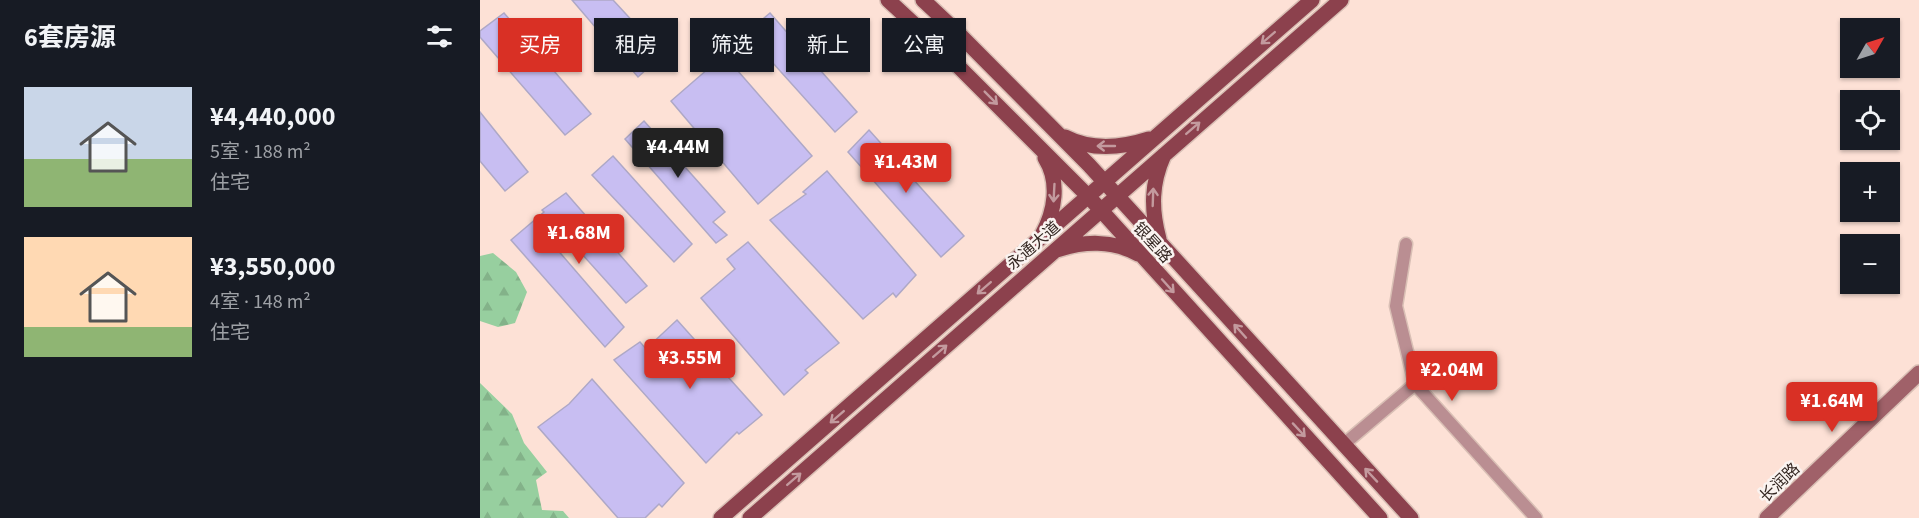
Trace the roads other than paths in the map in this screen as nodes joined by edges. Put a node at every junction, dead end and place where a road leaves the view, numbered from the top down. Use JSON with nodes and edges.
{"nodes":[{"id":1,"x":888,"y":0,"type":"edge"},
{"id":2,"x":923,"y":0,"type":"edge"},
{"id":3,"x":1312,"y":0,"type":"edge"},
{"id":4,"x":1341,"y":0,"type":"edge"},
{"id":5,"x":1059,"y":134,"type":"junction"},
{"id":6,"x":1155,"y":137,"type":"junction"},
{"id":7,"x":1039,"y":147,"type":"junction"},
{"id":8,"x":1165,"y":153,"type":"junction"},
{"id":9,"x":1105,"y":182,"type":"junction"},
{"id":10,"x":1117,"y":195,"type":"junction"},
{"id":11,"x":1088,"y":196,"type":"junction"},
{"id":12,"x":1100,"y":210,"type":"junction"},
{"id":13,"x":1039,"y":239,"type":"junction"},
{"id":14,"x":1160,"y":242,"type":"junction"},
{"id":15,"x":1406,"y":244,"type":"dead end"},
{"id":16,"x":1051,"y":253,"type":"junction"},
{"id":17,"x":1143,"y":257,"type":"junction"},
{"id":18,"x":1919,"y":373,"type":"edge"},
{"id":19,"x":1415,"y":384,"type":"junction"},
{"id":20,"x":1919,"y":387,"type":"edge"},
{"id":21,"x":1343,"y":445,"type":"junction"},
{"id":22,"x":721,"y":518,"type":"edge"},
{"id":23,"x":750,"y":518,"type":"edge"},
{"id":24,"x":1380,"y":518,"type":"edge"},
{"id":25,"x":1411,"y":518,"type":"edge"},
{"id":26,"x":1536,"y":518,"type":"edge"},
{"id":27,"x":1767,"y":518,"type":"edge"},
{"id":28,"x":1781,"y":518,"type":"edge"}],
"edges":[{"from":1,"to":7,"type":"main road","name":"银星路","one_way":true},
{"from":2,"to":5,"type":"main road","name":"银星路"},
{"from":3,"to":6,"type":"main road","name":"永通大道","one_way":true},
{"from":8,"to":4,"type":"main road","name":"永通大道","one_way":true},
{"from":6,"to":5,"type":"main road","one_way":true},
{"from":5,"to":9,"type":"main road","name":"银星路"},
{"from":6,"to":9,"type":"main road","name":"永通大道"},
{"from":7,"to":11,"type":"main road","name":"银星路"},
{"from":7,"to":13,"type":"main road","one_way":true},
{"from":8,"to":10,"type":"main road","name":"永通大道"},
{"from":14,"to":8,"type":"main road","one_way":true},
{"from":9,"to":10,"type":"main road","name":"银星路"},
{"from":9,"to":11,"type":"main road","name":"永通大道"},
{"from":10,"to":12,"type":"main road","name":"永通大道"},
{"from":10,"to":14,"type":"main road","name":"银星路"},
{"from":11,"to":12,"type":"main road","name":"银星路"},
{"from":11,"to":13,"type":"main road","name":"永通大道"},
{"from":12,"to":16,"type":"main road","name":"永通大道"},
{"from":12,"to":17,"type":"main road","name":"银星路"},
{"from":13,"to":22,"type":"main road","name":"永通大道","one_way":true},
{"from":21,"to":14,"type":"main road","name":"银星路","one_way":true},
{"from":15,"to":19,"type":"street"},
{"from":16,"to":17,"type":"main road"},
{"from":23,"to":16,"type":"main road","name":"永通大道","one_way":true},
{"from":17,"to":24,"type":"main road","name":"银星路","one_way":true},
{"from":18,"to":27,"type":"main road","name":"长润路"},
{"from":19,"to":21,"type":"street"},
{"from":19,"to":26,"type":"street"},
{"from":20,"to":28,"type":"main road","name":"长润路"},
{"from":25,"to":21,"type":"main road","name":"银星路","one_way":true}]}
